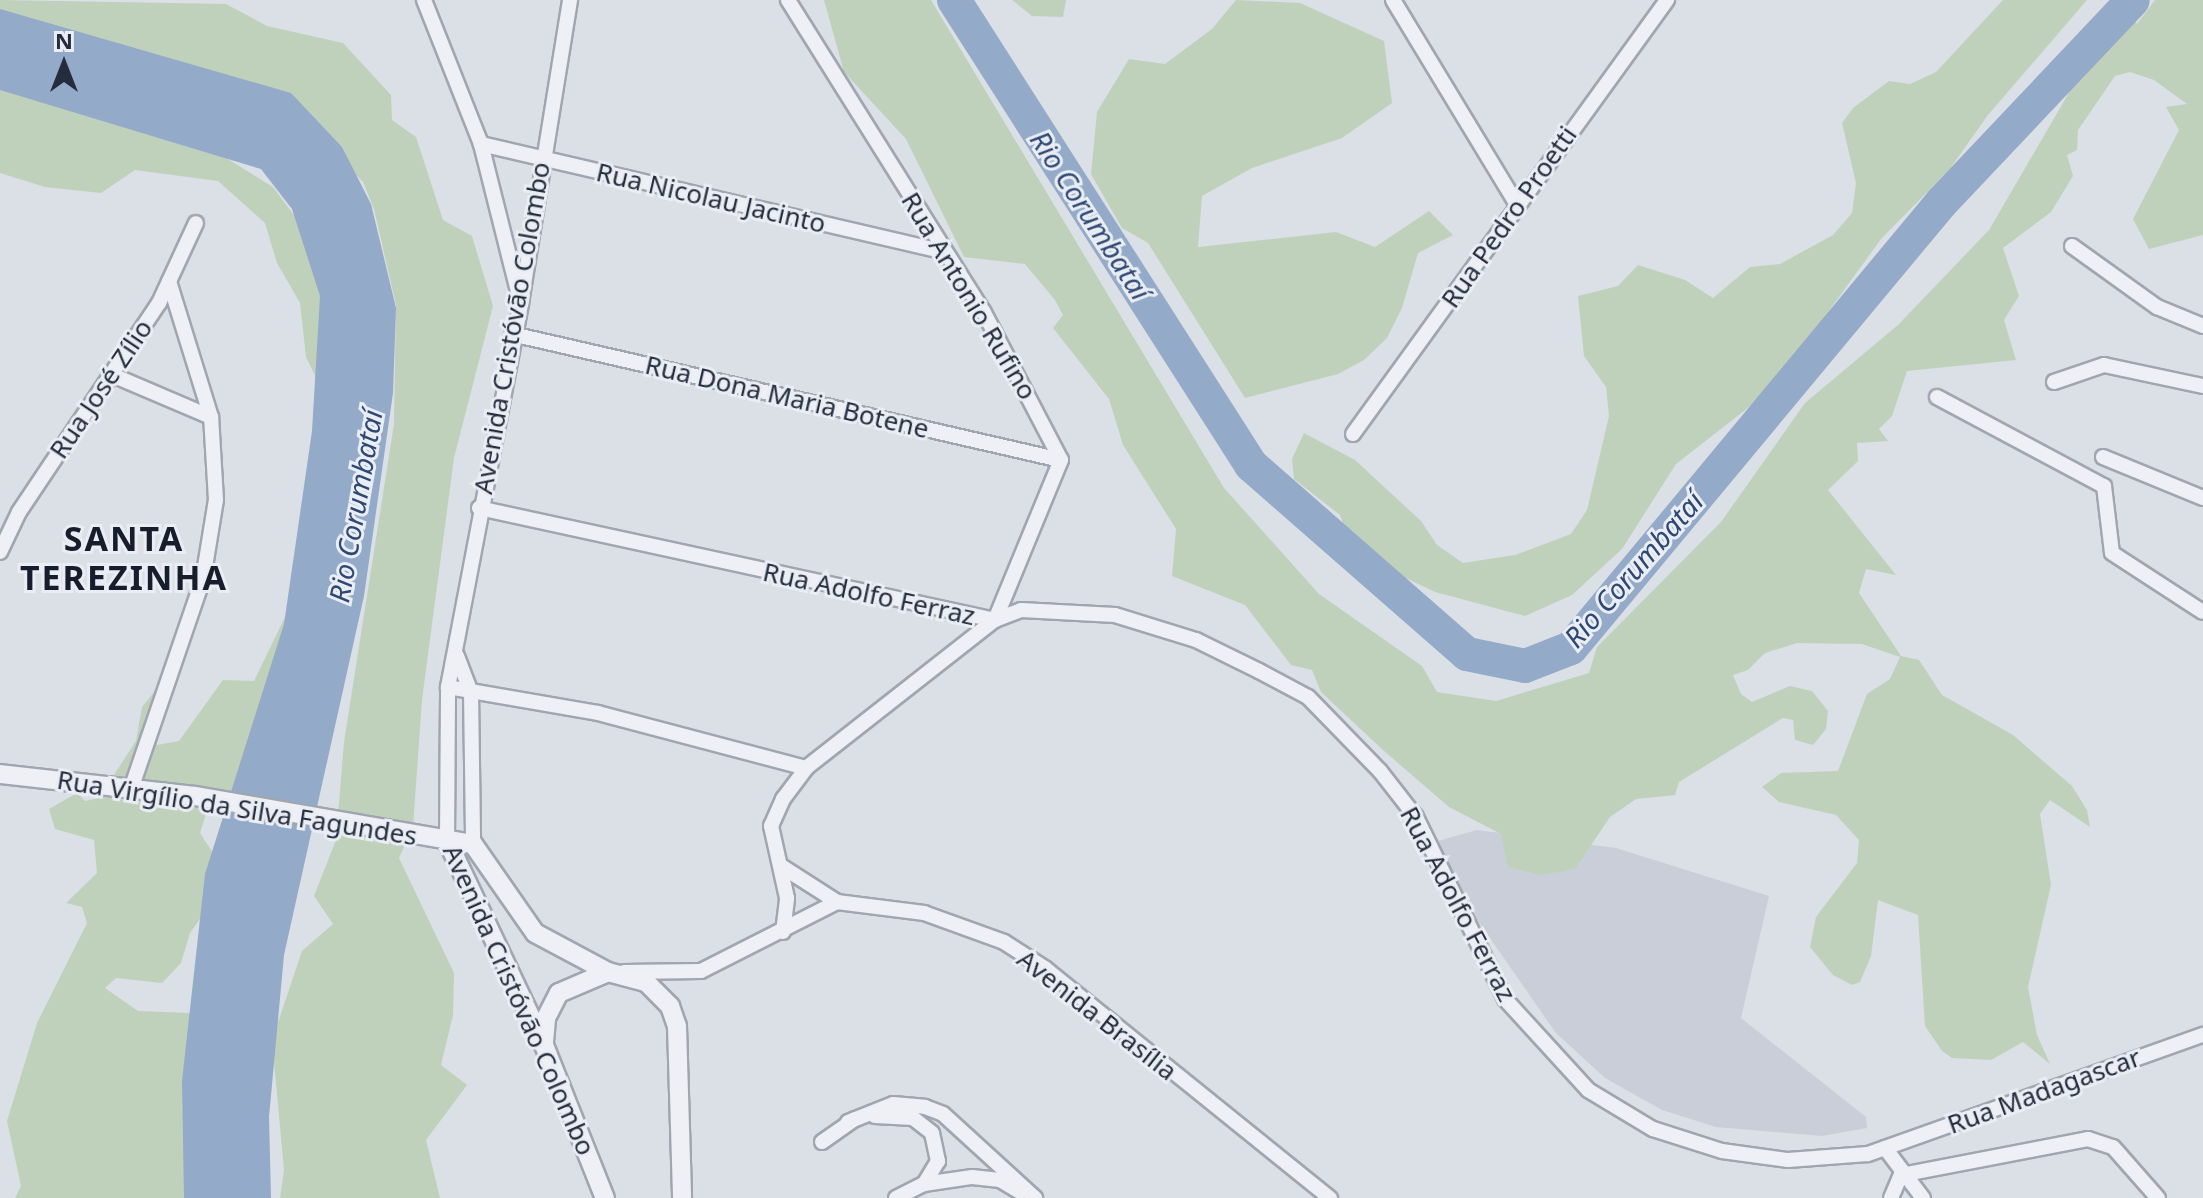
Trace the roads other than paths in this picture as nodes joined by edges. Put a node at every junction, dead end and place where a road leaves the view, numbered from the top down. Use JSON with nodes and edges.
{"nodes":[{"id":1,"x":424,"y":0,"type":"edge"},
{"id":2,"x":570,"y":0,"type":"edge"},
{"id":3,"x":788,"y":0,"type":"edge"},
{"id":4,"x":1393,"y":0,"type":"edge"},
{"id":5,"x":1667,"y":0,"type":"edge"},
{"id":6,"x":481,"y":144,"type":"junction"},
{"id":7,"x":542,"y":160,"type":"junction"},
{"id":8,"x":1516,"y":203,"type":"junction"},
{"id":9,"x":196,"y":223,"type":"dead end"},
{"id":10,"x":2072,"y":246,"type":"dead end"},
{"id":11,"x":942,"y":251,"type":"junction"},
{"id":12,"x":169,"y":281,"type":"junction"},
{"id":13,"x":521,"y":303,"type":"junction"},
{"id":14,"x":2203,"y":326,"type":"edge"},
{"id":15,"x":512,"y":334,"type":"junction"},
{"id":16,"x":110,"y":374,"type":"junction"},
{"id":17,"x":2054,"y":382,"type":"dead end"},
{"id":18,"x":2203,"y":386,"type":"edge"},
{"id":19,"x":1937,"y":397,"type":"dead end"},
{"id":20,"x":211,"y":417,"type":"junction"},
{"id":21,"x":1353,"y":434,"type":"dead end"},
{"id":22,"x":2103,"y":457,"type":"dead end"},
{"id":23,"x":1061,"y":460,"type":"junction"},
{"id":24,"x":2203,"y":498,"type":"edge"},
{"id":25,"x":479,"y":508,"type":"junction"},
{"id":26,"x":0,"y":552,"type":"edge"},
{"id":27,"x":2203,"y":612,"type":"edge"},
{"id":28,"x":995,"y":620,"type":"junction"},
{"id":29,"x":457,"y":656,"type":"junction"},
{"id":30,"x":448,"y":687,"type":"junction"},
{"id":31,"x":471,"y":692,"type":"junction"},
{"id":32,"x":806,"y":768,"type":"junction"},
{"id":33,"x":0,"y":774,"type":"edge"},
{"id":34,"x":131,"y":789,"type":"junction"},
{"id":35,"x":447,"y":840,"type":"junction"},
{"id":36,"x":473,"y":844,"type":"junction"},
{"id":37,"x":781,"y":866,"type":"junction"},
{"id":38,"x":837,"y":902,"type":"junction"},
{"id":39,"x":783,"y":932,"type":"junction"},
{"id":40,"x":608,"y":972,"type":"junction"},
{"id":41,"x":2203,"y":1035,"type":"edge"},
{"id":42,"x":544,"y":1045,"type":"junction"},
{"id":43,"x":848,"y":1122,"type":"junction"},
{"id":44,"x":822,"y":1142,"type":"dead end"},
{"id":45,"x":1885,"y":1148,"type":"junction"},
{"id":46,"x":1901,"y":1175,"type":"junction"},
{"id":47,"x":1000,"y":1180,"type":"junction"},
{"id":48,"x":924,"y":1184,"type":"junction"},
{"id":49,"x":605,"y":1198,"type":"edge"},
{"id":50,"x":682,"y":1198,"type":"edge"},
{"id":51,"x":896,"y":1198,"type":"edge"},
{"id":52,"x":1015,"y":1198,"type":"edge"},
{"id":53,"x":1032,"y":1198,"type":"edge"},
{"id":54,"x":1330,"y":1198,"type":"edge"},
{"id":55,"x":1891,"y":1198,"type":"edge"},
{"id":56,"x":1923,"y":1198,"type":"edge"},
{"id":57,"x":2158,"y":1198,"type":"edge"}],
"edges":[{"from":1,"to":6,"type":"street"},
{"from":2,"to":7,"type":"street","name":"Avenida Cristóvão Colombo"},
{"from":3,"to":11,"type":"street","name":"Rua Antonio Rufino"},
{"from":4,"to":8,"type":"street"},
{"from":5,"to":8,"type":"street","name":"Rua Pedro Proetti"},
{"from":6,"to":7,"type":"street","name":"Rua Nicolau Jacinto"},
{"from":6,"to":13,"type":"street"},
{"from":7,"to":11,"type":"street","name":"Rua Nicolau Jacinto"},
{"from":7,"to":13,"type":"street","name":"Avenida Cristóvão Colombo"},
{"from":8,"to":21,"type":"street","name":"Rua Pedro Proetti"},
{"from":9,"to":12,"type":"street","name":"Rua José Zílio"},
{"from":10,"to":14,"type":"street"},
{"from":11,"to":23,"type":"street","name":"Rua Antonio Rufino"},
{"from":12,"to":16,"type":"street","name":"Rua José Zílio"},
{"from":12,"to":20,"type":"street"},
{"from":13,"to":15,"type":"street","name":"Avenida Cristóvão Colombo"},
{"from":15,"to":23,"type":"street","name":"Rua Dona Maria Botene"},
{"from":15,"to":25,"type":"street","name":"Avenida Cristóvão Colombo"},
{"from":16,"to":20,"type":"street"},
{"from":16,"to":26,"type":"street","name":"Rua José Zílio"},
{"from":17,"to":18,"type":"street"},
{"from":19,"to":27,"type":"street"},
{"from":20,"to":34,"type":"street"},
{"from":22,"to":24,"type":"street"},
{"from":23,"to":28,"type":"street"},
{"from":25,"to":28,"type":"street","name":"Rua Adolfo Ferraz"},
{"from":25,"to":29,"type":"street","name":"Avenida Cristóvão Colombo"},
{"from":28,"to":32,"type":"street"},
{"from":28,"to":45,"type":"street","name":"Rua Adolfo Ferraz"},
{"from":29,"to":30,"type":"street","name":"Avenida Cristóvão Colombo"},
{"from":29,"to":31,"type":"street","name":"Avenida Cristóvão Colombo"},
{"from":30,"to":31,"type":"street"},
{"from":30,"to":35,"type":"street","name":"Avenida Cristóvão Colombo"},
{"from":31,"to":32,"type":"street"},
{"from":31,"to":36,"type":"street","name":"Avenida Cristóvão Colombo"},
{"from":32,"to":37,"type":"street"},
{"from":33,"to":34,"type":"street","name":"Rua Virgílio da Silva Fagundes"},
{"from":34,"to":35,"type":"street","name":"Rua Virgílio da Silva Fagundes"},
{"from":35,"to":36,"type":"street","name":"Rua Virgílio da Silva Fagundes"},
{"from":35,"to":42,"type":"street","name":"Avenida Cristóvão Colombo"},
{"from":36,"to":40,"type":"street","name":"Avenida Cristóvão Colombo"},
{"from":37,"to":38,"type":"street"},
{"from":37,"to":39,"type":"street"},
{"from":38,"to":39,"type":"street"},
{"from":38,"to":54,"type":"street","name":"Avenida Brasília"},
{"from":39,"to":40,"type":"street"},
{"from":40,"to":42,"type":"street"},
{"from":40,"to":50,"type":"street","name":"Avenida Cristóvão Colombo"},
{"from":41,"to":45,"type":"street","name":"Rua Madagascar"},
{"from":42,"to":49,"type":"street","name":"Avenida Cristóvão Colombo"},
{"from":43,"to":44,"type":"street"},
{"from":43,"to":48,"type":"street"},
{"from":43,"to":53,"type":"street"},
{"from":45,"to":46,"type":"street"},
{"from":46,"to":55,"type":"street"},
{"from":46,"to":56,"type":"street"},
{"from":46,"to":57,"type":"street"},
{"from":47,"to":48,"type":"street"},
{"from":47,"to":52,"type":"street"},
{"from":47,"to":53,"type":"street"},
{"from":48,"to":51,"type":"street"}]}
